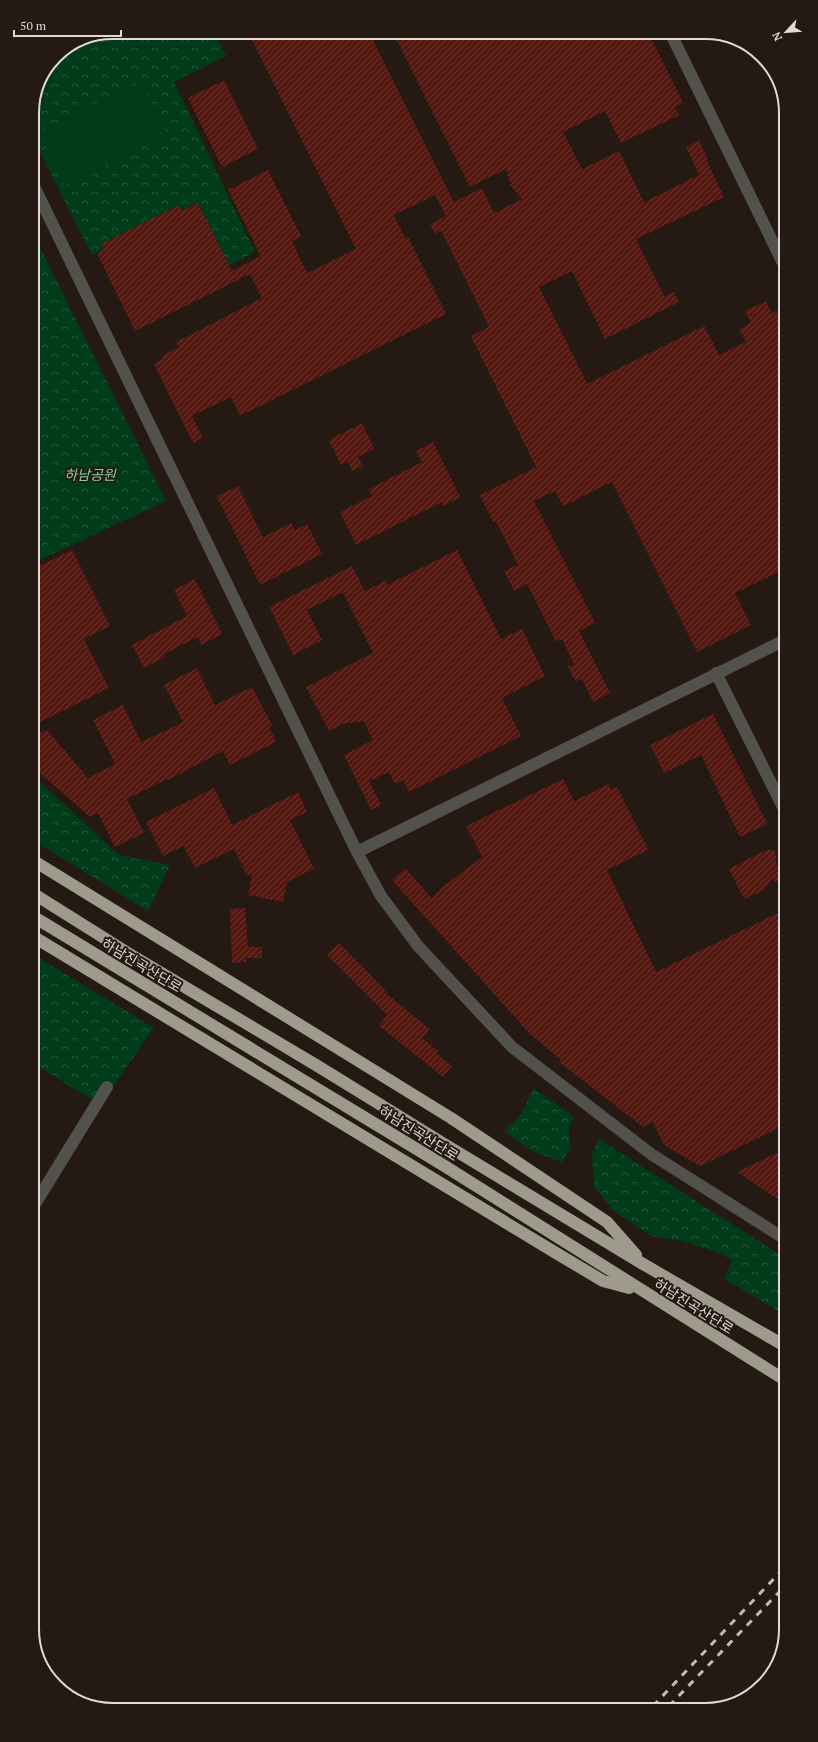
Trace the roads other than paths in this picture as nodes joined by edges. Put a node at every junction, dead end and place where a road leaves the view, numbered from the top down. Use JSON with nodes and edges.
{"nodes":[{"id":1,"x":673,"y":39,"type":"edge"},
{"id":2,"x":39,"y":196,"type":"edge"},
{"id":3,"x":779,"y":255,"type":"edge"},
{"id":4,"x":779,"y":643,"type":"edge"},
{"id":5,"x":716,"y":673,"type":"junction"},
{"id":6,"x":779,"y":799,"type":"edge"},
{"id":7,"x":357,"y":852,"type":"junction"},
{"id":8,"x":39,"y":864,"type":"edge"},
{"id":9,"x":39,"y":897,"type":"edge"},
{"id":10,"x":39,"y":920,"type":"edge"},
{"id":11,"x":39,"y":941,"type":"edge"},
{"id":12,"x":107,"y":1087,"type":"dead end"},
{"id":13,"x":39,"y":1198,"type":"edge"},
{"id":14,"x":779,"y":1235,"type":"edge"},
{"id":15,"x":643,"y":1264,"type":"junction"},
{"id":16,"x":642,"y":1291,"type":"junction"},
{"id":17,"x":779,"y":1342,"type":"edge"},
{"id":18,"x":779,"y":1376,"type":"edge"}],
"edges":[{"from":1,"to":3,"type":"street"},
{"from":2,"to":7,"type":"street"},
{"from":4,"to":5,"type":"street"},
{"from":5,"to":6,"type":"street"},
{"from":5,"to":7,"type":"street"},
{"from":7,"to":14,"type":"street"},
{"from":8,"to":15,"type":"highway"},
{"from":9,"to":15,"type":"highway","name":"하남진곡산단로"},
{"from":10,"to":16,"type":"highway","name":"하남진곡산단로"},
{"from":11,"to":16,"type":"highway"},
{"from":12,"to":13,"type":"street"},
{"from":15,"to":17,"type":"highway","name":"하남진곡산단로"},
{"from":16,"to":18,"type":"highway","name":"하남진곡산단로"}]}
